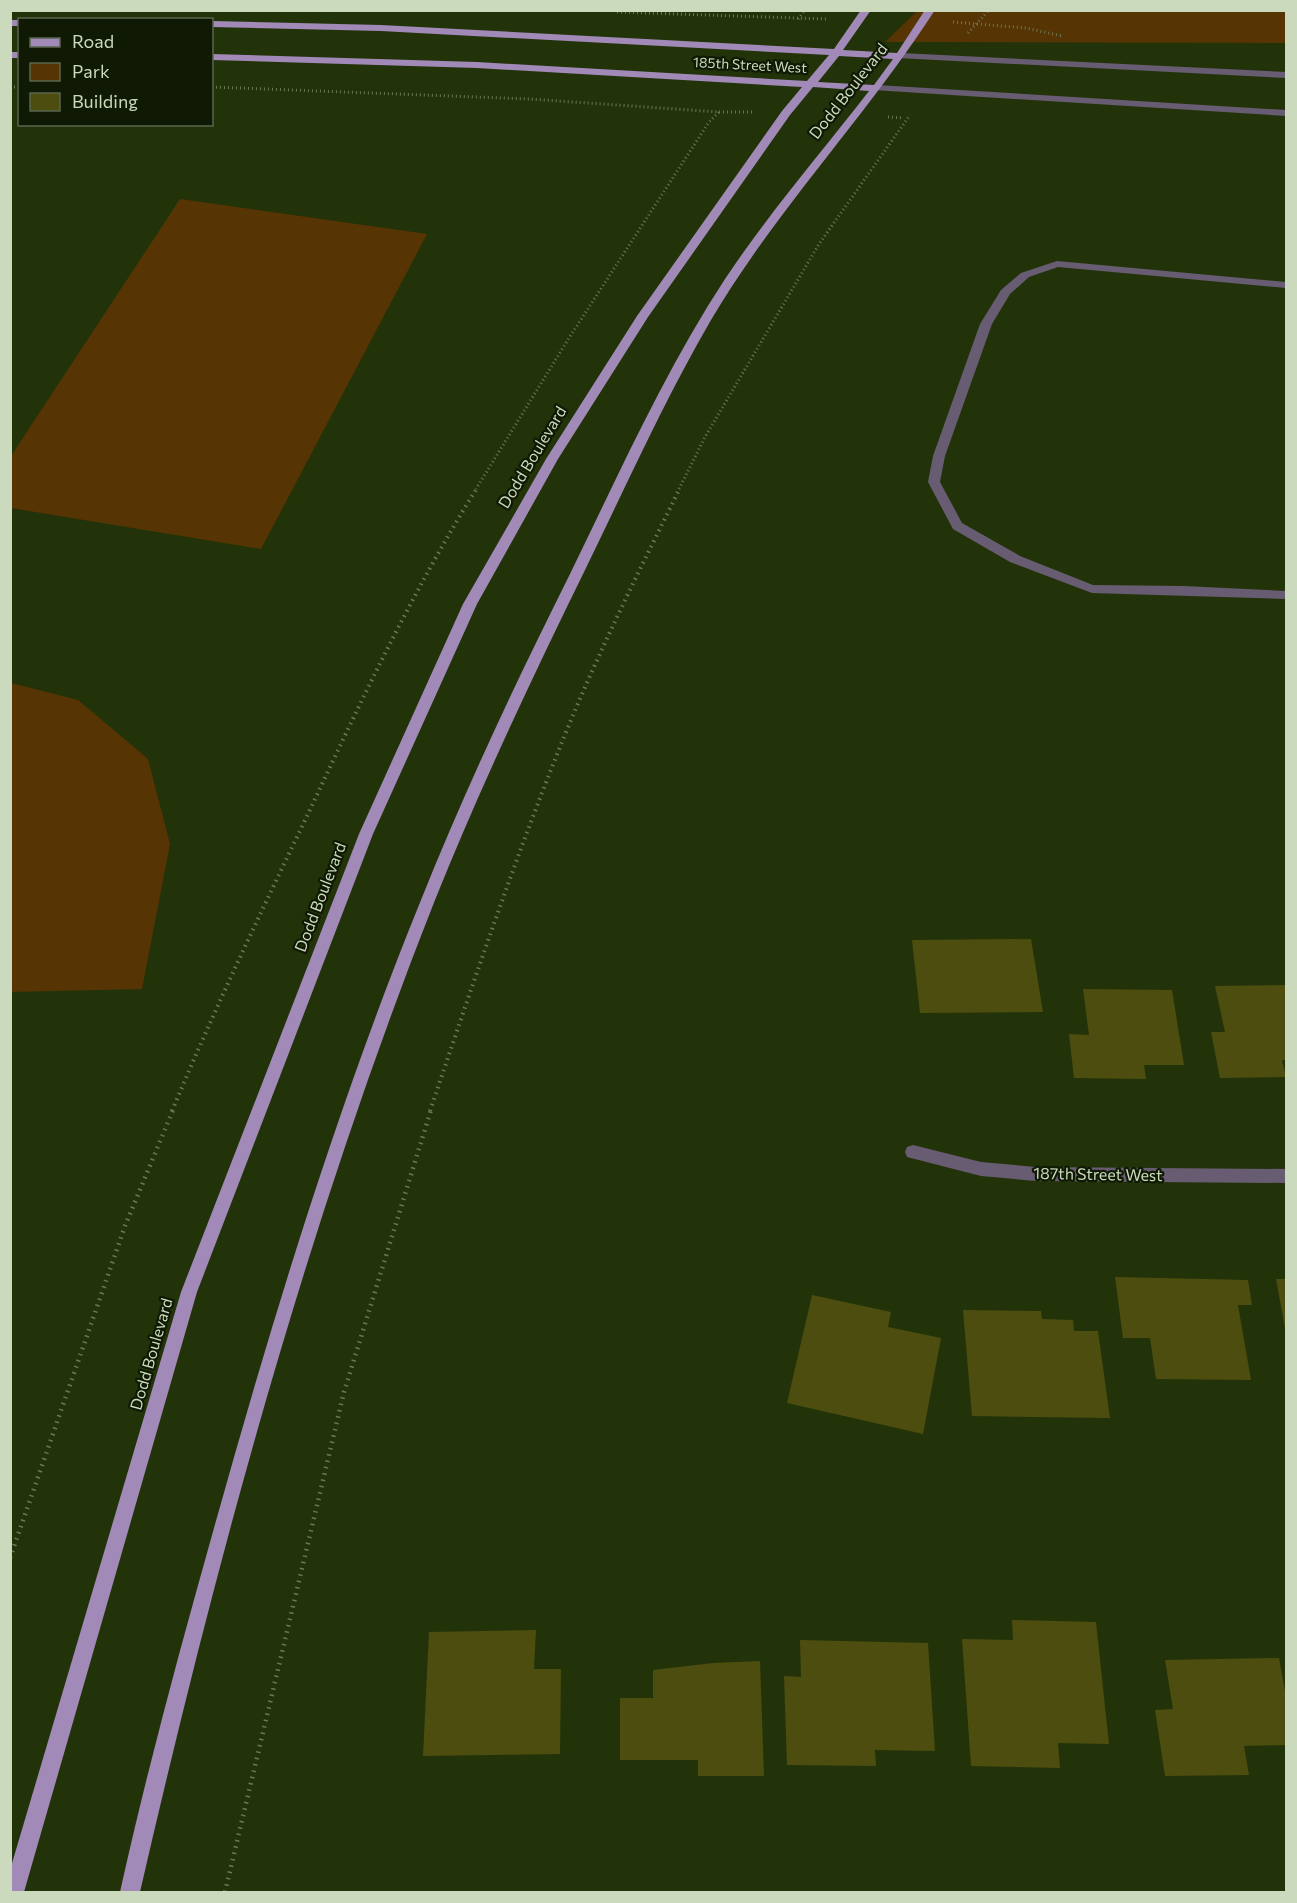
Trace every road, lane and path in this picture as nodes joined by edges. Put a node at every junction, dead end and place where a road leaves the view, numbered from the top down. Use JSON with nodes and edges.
{"nodes":[{"id":1,"x":805,"y":10,"type":"edge"},
{"id":2,"x":866,"y":10,"type":"edge"},
{"id":3,"x":930,"y":10,"type":"edge"},
{"id":4,"x":989,"y":10,"type":"edge"},
{"id":5,"x":608,"y":11,"type":"edge"},
{"id":6,"x":213,"y":24,"type":"edge"},
{"id":7,"x":977,"y":24,"type":"dead end"},
{"id":8,"x":837,"y":52,"type":"junction"},
{"id":9,"x":901,"y":56,"type":"junction"},
{"id":10,"x":213,"y":57,"type":"edge"},
{"id":11,"x":1287,"y":75,"type":"edge"},
{"id":12,"x":812,"y":83,"type":"junction"},
{"id":13,"x":213,"y":87,"type":"edge"},
{"id":14,"x":877,"y":88,"type":"junction"},
{"id":15,"x":1287,"y":113,"type":"edge"},
{"id":16,"x":908,"y":118,"type":"dead end"},
{"id":17,"x":1287,"y":285,"type":"edge"},
{"id":18,"x":1287,"y":596,"type":"edge"},
{"id":19,"x":913,"y":1152,"type":"dead end"},
{"id":20,"x":1287,"y":1176,"type":"edge"},
{"id":21,"x":10,"y":1558,"type":"edge"},
{"id":22,"x":14,"y":1893,"type":"edge"},
{"id":23,"x":130,"y":1893,"type":"edge"},
{"id":24,"x":225,"y":1893,"type":"edge"}],
"edges":[{"from":1,"to":5,"type":"path"},
{"from":2,"to":8,"type":"main road","name":"Dodd Boulevard"},
{"from":3,"to":9,"type":"main road","name":"Dodd Boulevard"},
{"from":4,"to":7,"type":"path"},
{"from":6,"to":8,"type":"main road","name":"185th Street West"},
{"from":8,"to":9,"type":"main road","name":"185th Street West"},
{"from":8,"to":12,"type":"main road","name":"Dodd Boulevard"},
{"from":9,"to":11,"type":"street","name":"185th Street West"},
{"from":9,"to":14,"type":"main road","name":"Dodd Boulevard"},
{"from":10,"to":12,"type":"main road","name":"185th Street West"},
{"from":12,"to":14,"type":"main road","name":"185th Street West"},
{"from":12,"to":22,"type":"main road","name":"Dodd Boulevard"},
{"from":13,"to":21,"type":"path"},
{"from":14,"to":15,"type":"street","name":"185th Street West"},
{"from":14,"to":23,"type":"main road","name":"Dodd Boulevard"},
{"from":16,"to":24,"type":"path"},
{"from":17,"to":18,"type":"street"},
{"from":19,"to":20,"type":"street","name":"187th Street West"}]}
